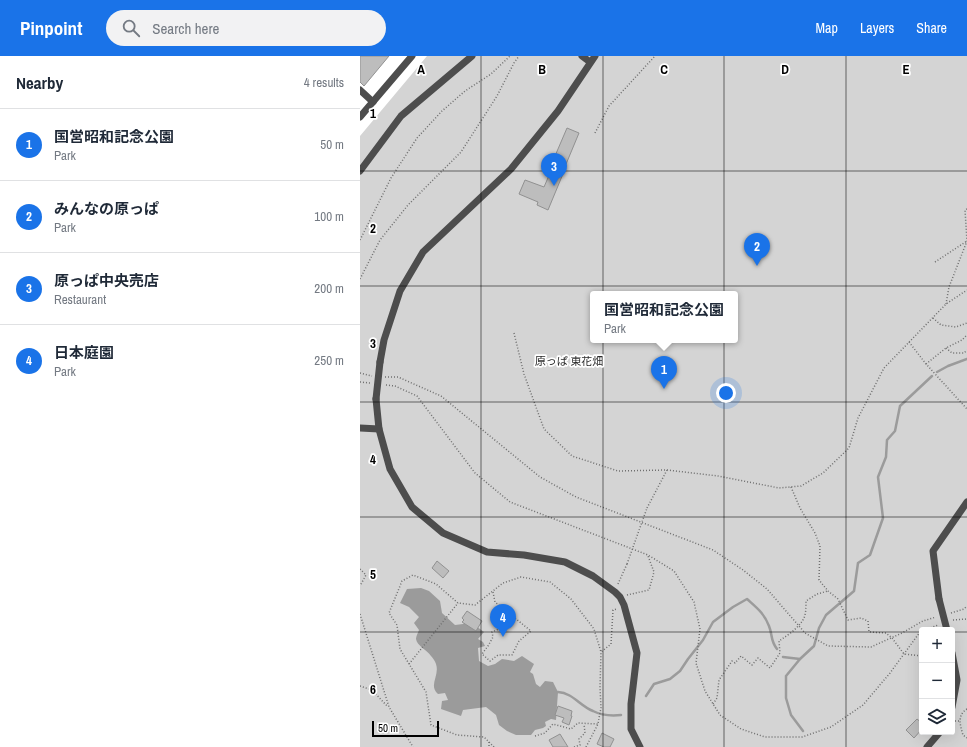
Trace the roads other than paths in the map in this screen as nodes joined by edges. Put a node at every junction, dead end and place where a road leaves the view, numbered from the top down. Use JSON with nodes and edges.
{"nodes":[{"id":1,"x":412,"y":56,"type":"edge"},
{"id":2,"x":472,"y":56,"type":"edge"},
{"id":3,"x":582,"y":56,"type":"edge"},
{"id":4,"x":592,"y":59,"type":"edge"},
{"id":5,"x":360,"y":90,"type":"edge"},
{"id":6,"x":373,"y":102,"type":"junction"},
{"id":7,"x":360,"y":118,"type":"edge"},
{"id":8,"x":360,"y":171,"type":"edge"},
{"id":9,"x":360,"y":428,"type":"edge"},
{"id":10,"x":379,"y":430,"type":"junction"},
{"id":11,"x":967,"y":502,"type":"edge"},
{"id":12,"x":946,"y":627,"type":"edge"},
{"id":13,"x":954,"y":663,"type":"edge"},
{"id":14,"x":954,"y":699,"type":"edge"},
{"id":15,"x":937,"y":735,"type":"edge"},
{"id":16,"x":640,"y":747,"type":"edge"},
{"id":17,"x":927,"y":747,"type":"edge"}],
"edges":[{"from":1,"to":6,"type":"street"},
{"from":2,"to":8,"type":"street"},
{"from":3,"to":4,"type":"street"},
{"from":4,"to":10,"type":"street","bridge":true},
{"from":5,"to":6,"type":"street"},
{"from":6,"to":7,"type":"street"},
{"from":9,"to":10,"type":"street"},
{"from":10,"to":16,"type":"street"},
{"from":11,"to":12,"type":"street","bridge":true},
{"from":13,"to":14,"type":"street"},
{"from":15,"to":17,"type":"street"}]}
